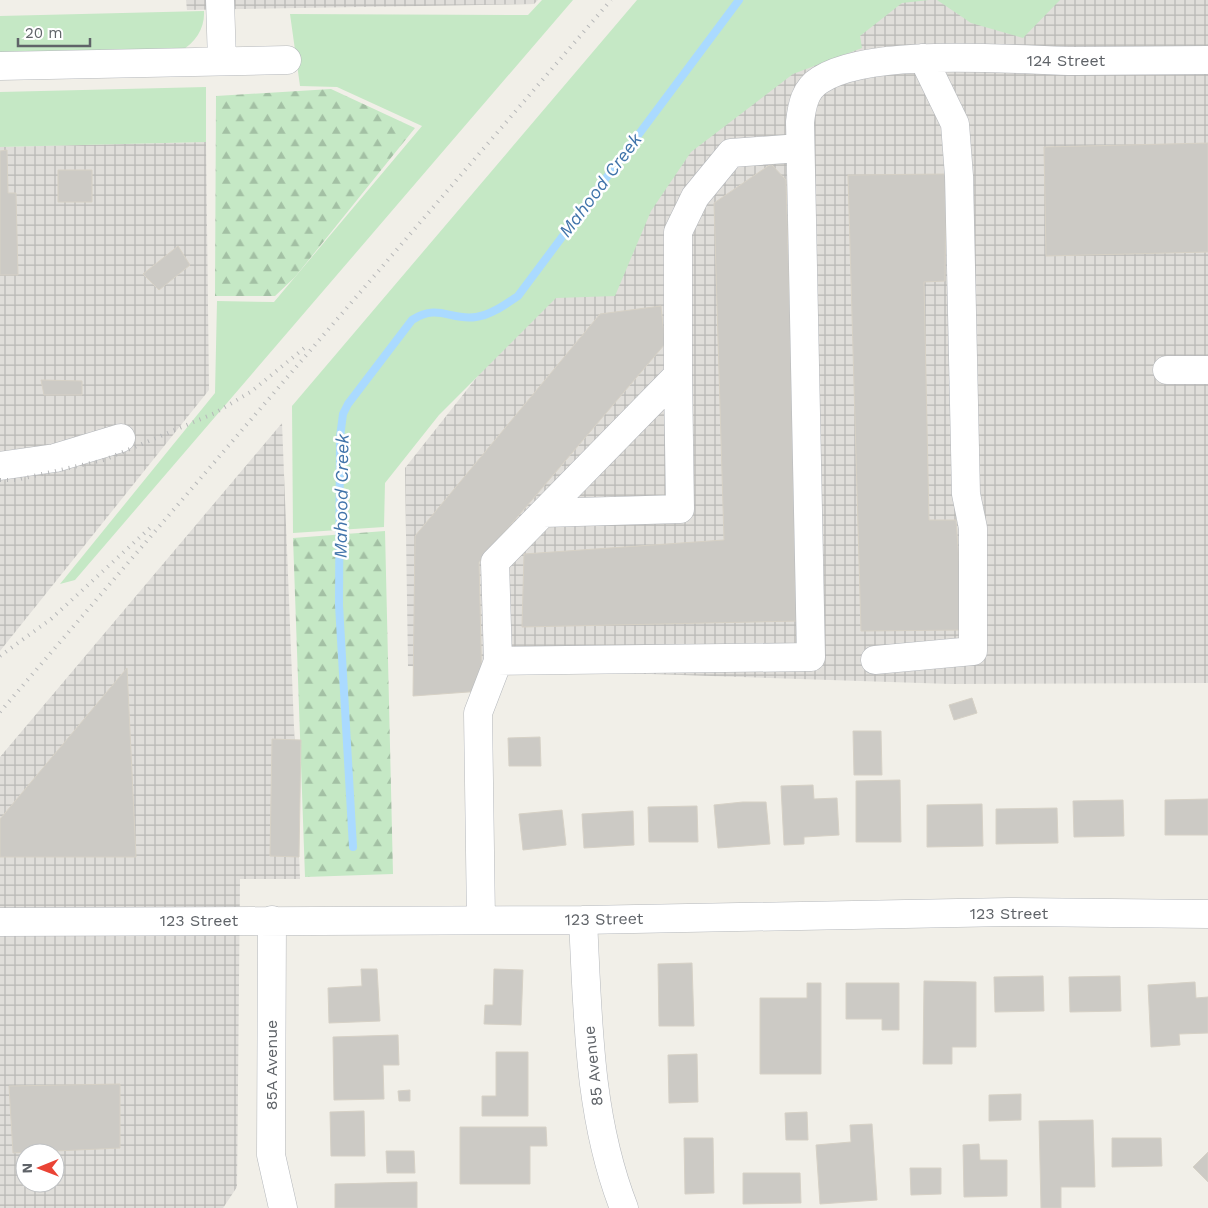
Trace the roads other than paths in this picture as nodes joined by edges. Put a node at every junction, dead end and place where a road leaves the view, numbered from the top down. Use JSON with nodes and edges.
{"nodes":[{"id":1,"x":220,"y":0,"type":"edge"},
{"id":2,"x":923,"y":58,"type":"junction"},
{"id":3,"x":287,"y":60,"type":"dead end"},
{"id":4,"x":1208,"y":60,"type":"edge"},
{"id":5,"x":222,"y":61,"type":"junction"},
{"id":6,"x":0,"y":66,"type":"edge"},
{"id":7,"x":800,"y":148,"type":"junction"},
{"id":8,"x":1167,"y":370,"type":"dead end"},
{"id":9,"x":1208,"y":370,"type":"edge"},
{"id":10,"x":678,"y":375,"type":"junction"},
{"id":11,"x":121,"y":438,"type":"dead end"},
{"id":12,"x":0,"y":466,"type":"edge"},
{"id":13,"x":543,"y":513,"type":"junction"},
{"id":14,"x":875,"y":660,"type":"dead end"},
{"id":15,"x":498,"y":661,"type":"junction"},
{"id":16,"x":1208,"y":914,"type":"edge"},
{"id":17,"x":272,"y":920,"type":"junction"},
{"id":18,"x":482,"y":920,"type":"junction"},
{"id":19,"x":583,"y":920,"type":"junction"},
{"id":20,"x":0,"y":922,"type":"edge"},
{"id":21,"x":283,"y":1208,"type":"edge"},
{"id":22,"x":624,"y":1208,"type":"edge"}],
"edges":[{"from":1,"to":5,"type":"street"},
{"from":2,"to":4,"type":"street","name":"124 Street"},
{"from":2,"to":7,"type":"street","name":"124 Street"},
{"from":2,"to":14,"type":"street"},
{"from":3,"to":5,"type":"street"},
{"from":5,"to":6,"type":"street"},
{"from":7,"to":10,"type":"street"},
{"from":7,"to":15,"type":"street","name":"124 Street"},
{"from":8,"to":9,"type":"street"},
{"from":10,"to":13,"type":"street"},
{"from":10,"to":13,"type":"street"},
{"from":11,"to":12,"type":"street"},
{"from":13,"to":15,"type":"street"},
{"from":15,"to":18,"type":"street"},
{"from":16,"to":19,"type":"street","name":"123 Street"},
{"from":17,"to":18,"type":"street","name":"123 Street"},
{"from":17,"to":20,"type":"street","name":"123 Street"},
{"from":17,"to":21,"type":"street","name":"85A Avenue"},
{"from":18,"to":19,"type":"street","name":"123 Street"},
{"from":19,"to":22,"type":"street","name":"85 Avenue"}]}
